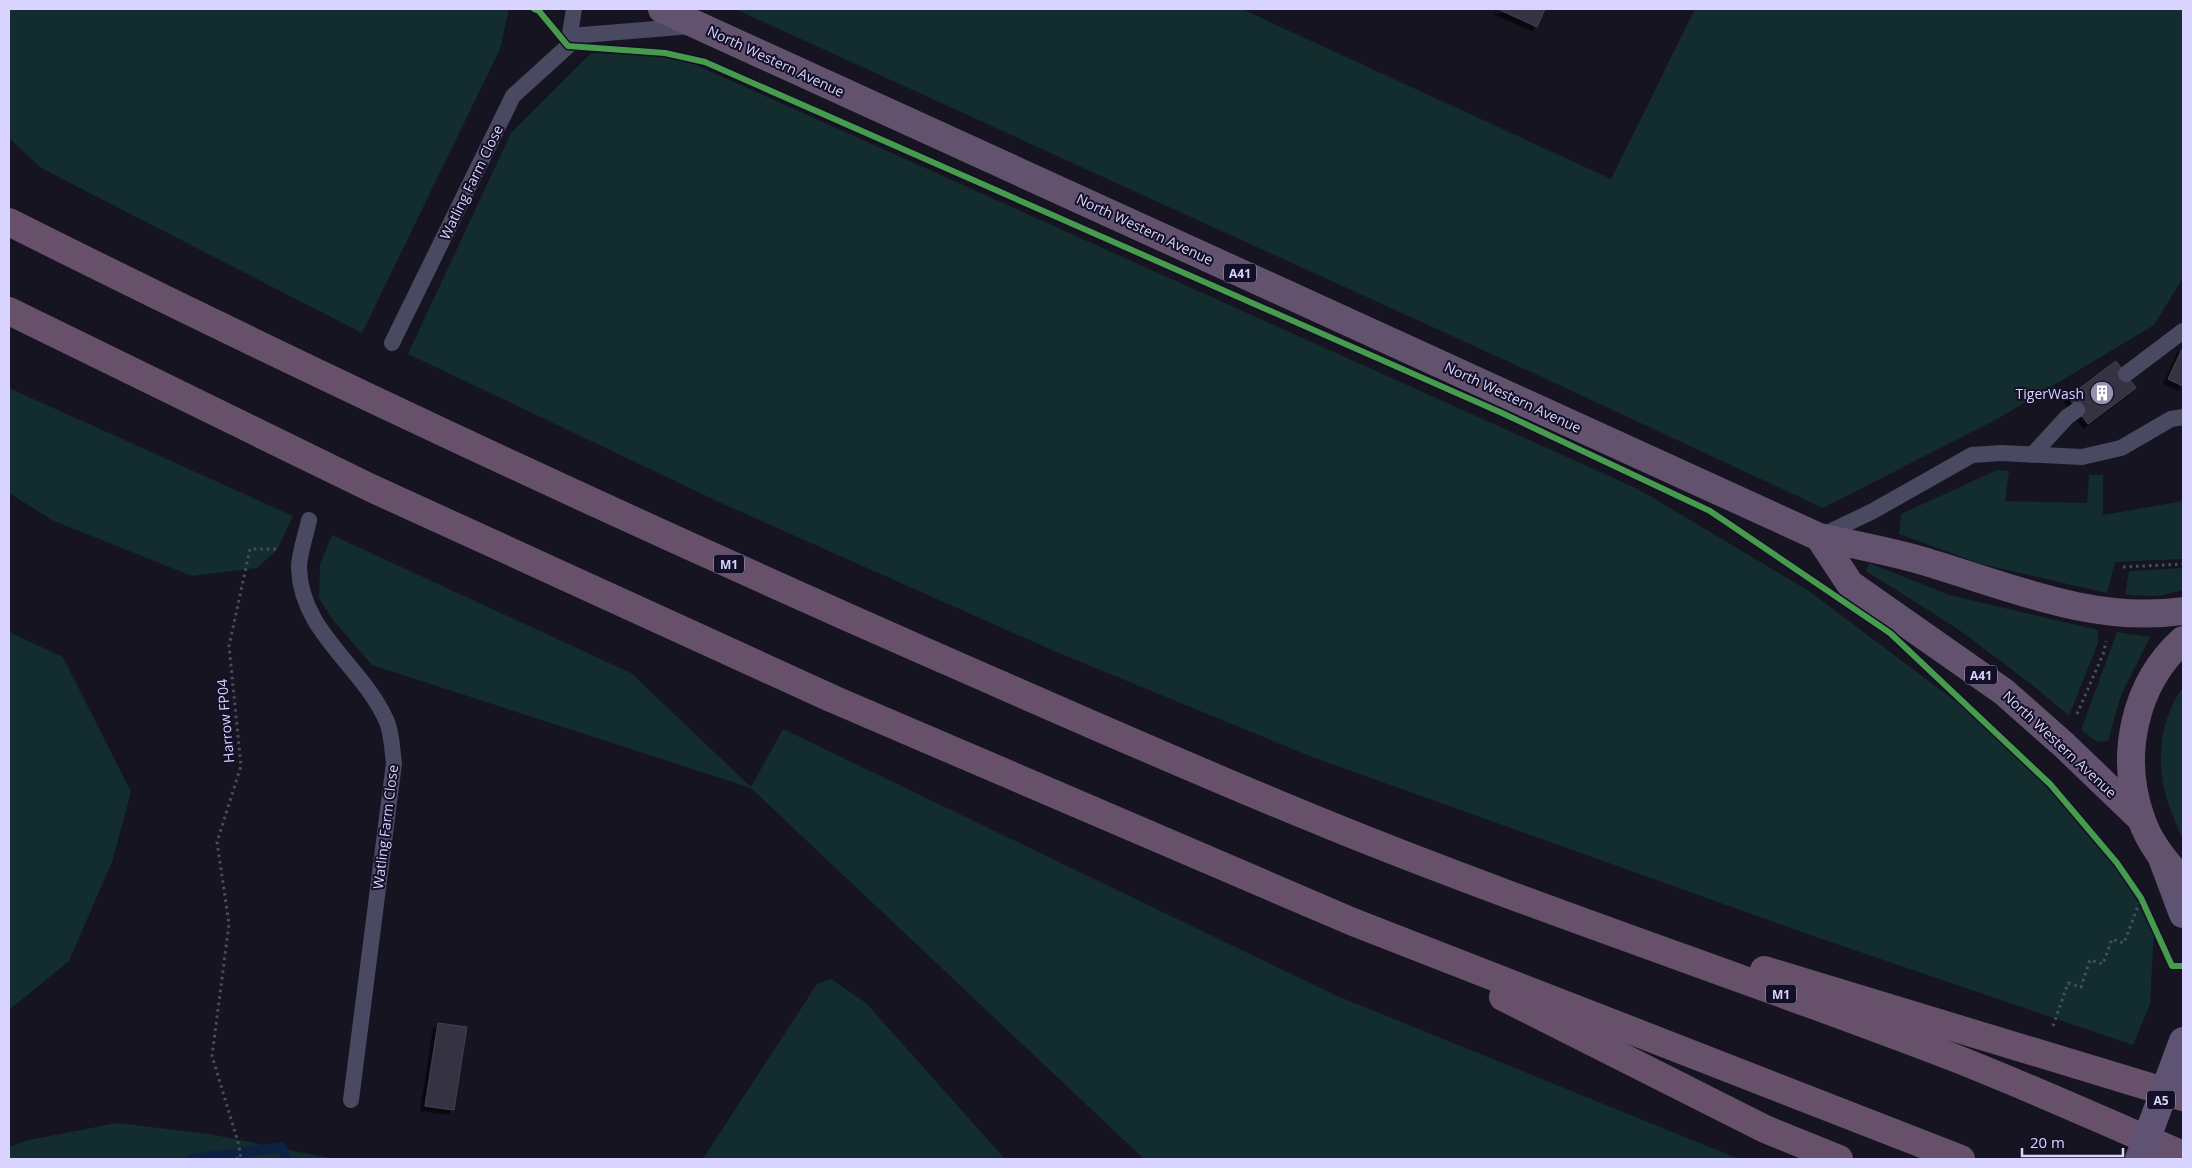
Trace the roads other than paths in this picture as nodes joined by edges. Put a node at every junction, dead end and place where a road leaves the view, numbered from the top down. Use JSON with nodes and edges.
{"nodes":[{"id":1,"x":574,"y":9,"type":"edge"},
{"id":2,"x":662,"y":9,"type":"edge"},
{"id":3,"x":699,"y":26,"type":"junction"},
{"id":4,"x":570,"y":36,"type":"junction"},
{"id":5,"x":9,"y":222,"type":"edge"},
{"id":6,"x":9,"y":311,"type":"edge"},
{"id":7,"x":2183,"y":331,"type":"edge"},
{"id":8,"x":392,"y":343,"type":"dead end"},
{"id":9,"x":2126,"y":374,"type":"dead end"},
{"id":10,"x":2077,"y":410,"type":"dead end"},
{"id":11,"x":2183,"y":417,"type":"edge"},
{"id":12,"x":2032,"y":455,"type":"junction"},
{"id":13,"x":309,"y":520,"type":"dead end"},
{"id":14,"x":1819,"y":537,"type":"junction"},
{"id":15,"x":2183,"y":611,"type":"edge"},
{"id":16,"x":2183,"y":640,"type":"edge"},
{"id":17,"x":2141,"y":819,"type":"junction"},
{"id":18,"x":2162,"y":858,"type":"junction"},
{"id":19,"x":1462,"y":877,"type":"junction"},
{"id":20,"x":2183,"y":881,"type":"edge"},
{"id":21,"x":2183,"y":914,"type":"edge"},
{"id":22,"x":1353,"y":922,"type":"junction"},
{"id":23,"x":2183,"y":1041,"type":"edge"},
{"id":24,"x":2183,"y":1097,"type":"edge"},
{"id":25,"x":351,"y":1100,"type":"dead end"},
{"id":26,"x":2183,"y":1154,"type":"edge"},
{"id":27,"x":1839,"y":1159,"type":"edge"},
{"id":28,"x":1961,"y":1159,"type":"edge"},
{"id":29,"x":2139,"y":1159,"type":"edge"}],
"edges":[{"from":1,"to":4,"type":"lane","name":"Watling Farm Close"},
{"from":2,"to":3,"type":"highway","name":"North Western Avenue","number":"A41"},
{"from":3,"to":4,"type":"lane"},
{"from":3,"to":14,"type":"highway","name":"North Western Avenue","number":"A41"},
{"from":4,"to":8,"type":"lane","name":"Watling Farm Close"},
{"from":5,"to":19,"type":"highway","number":"M1"},
{"from":6,"to":22,"type":"highway"},
{"from":7,"to":9,"type":"lane"},
{"from":10,"to":12,"type":"lane"},
{"from":11,"to":12,"type":"lane"},
{"from":12,"to":14,"type":"lane"},
{"from":13,"to":25,"type":"lane","name":"Watling Farm Close"},
{"from":14,"to":15,"type":"highway","name":"North Western Avenue","number":"A41"},
{"from":14,"to":17,"type":"highway","name":"North Western Avenue","number":"A41"},
{"from":16,"to":17,"type":"highway"},
{"from":17,"to":18,"type":"highway"},
{"from":18,"to":20,"type":"highway"},
{"from":18,"to":21,"type":"main road"},
{"from":19,"to":24,"type":"highway","number":"M1"},
{"from":19,"to":26,"type":"highway","number":"M1"},
{"from":22,"to":27,"type":"highway"},
{"from":22,"to":28,"type":"highway"},
{"from":23,"to":29,"type":"main road","number":"A5","bridge":true}]}
